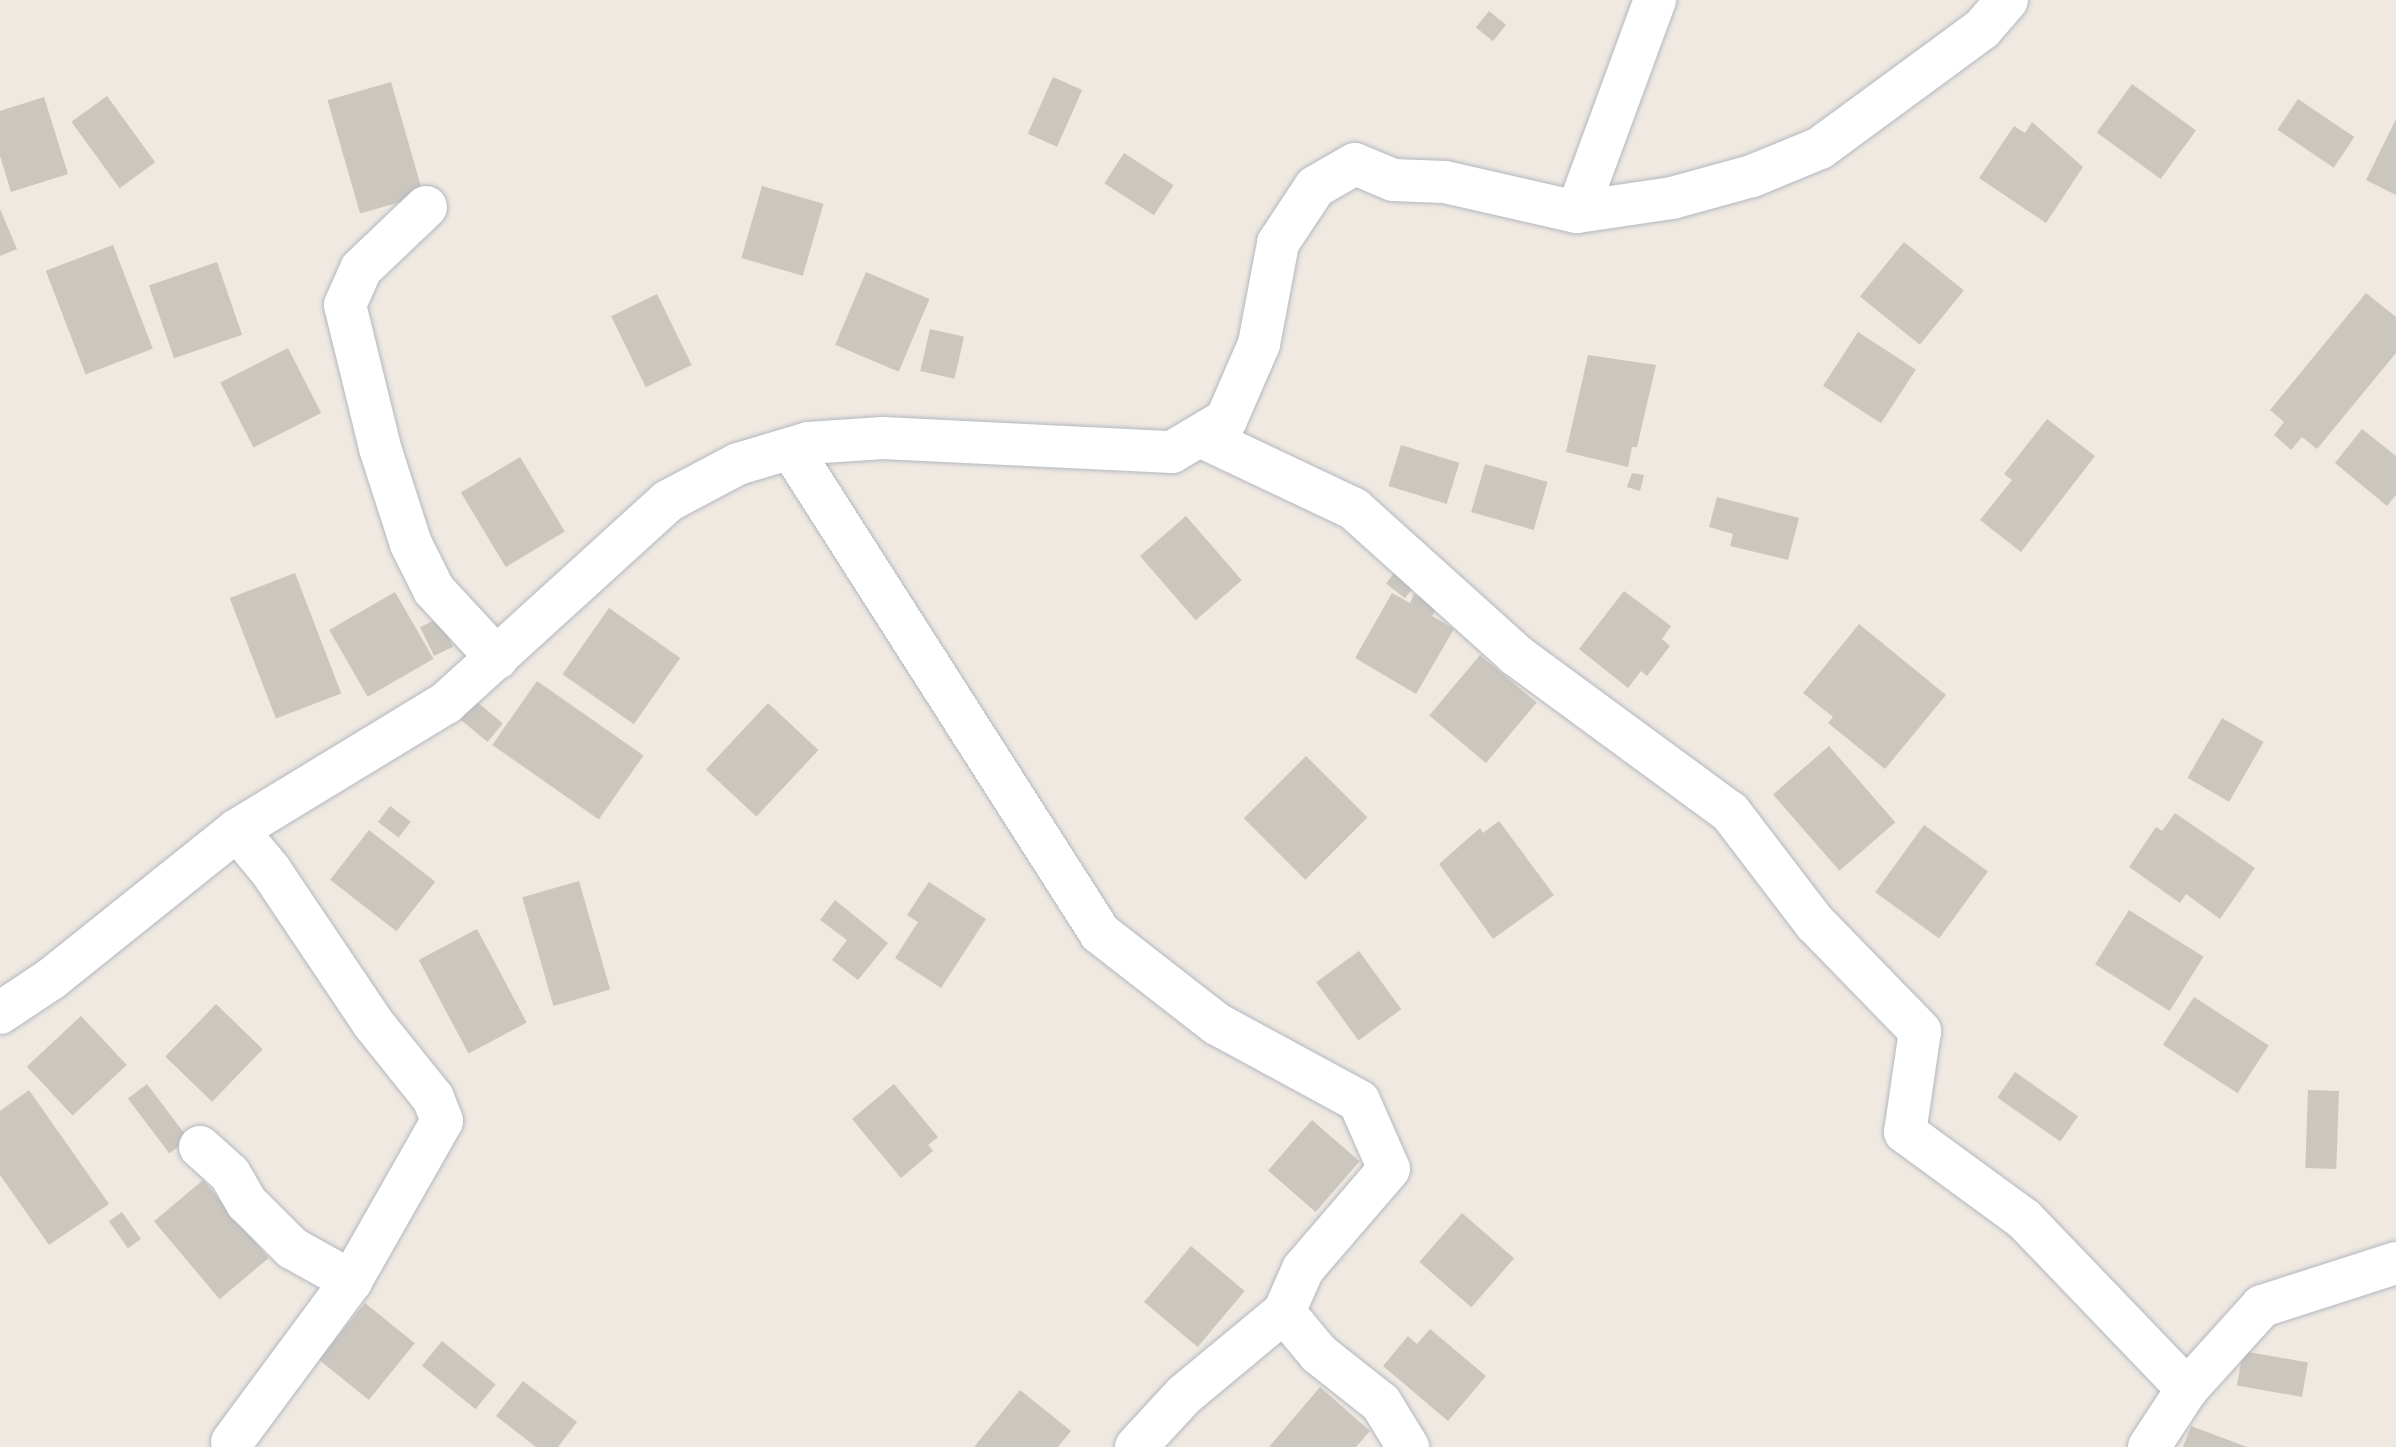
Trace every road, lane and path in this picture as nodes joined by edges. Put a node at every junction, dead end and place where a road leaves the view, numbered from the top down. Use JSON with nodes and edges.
{"nodes":[{"id":1,"x":1655,"y":0,"type":"edge"},
{"id":2,"x":2007,"y":0,"type":"edge"},
{"id":3,"x":426,"y":207,"type":"dead end"},
{"id":4,"x":1577,"y":212,"type":"junction"},
{"id":5,"x":1202,"y":437,"type":"junction"},
{"id":6,"x":791,"y":449,"type":"junction"},
{"id":7,"x":497,"y":658,"type":"junction"},
{"id":8,"x":237,"y":830,"type":"junction"},
{"id":9,"x":0,"y":1013,"type":"edge"},
{"id":10,"x":200,"y":1147,"type":"dead end"},
{"id":11,"x":2396,"y":1263,"type":"edge"},
{"id":12,"x":351,"y":1281,"type":"junction"},
{"id":13,"x":1284,"y":1312,"type":"junction"},
{"id":14,"x":2187,"y":1389,"type":"junction"},
{"id":15,"x":232,"y":1442,"type":"dead end"},
{"id":16,"x":1136,"y":1447,"type":"edge"},
{"id":17,"x":1408,"y":1447,"type":"edge"},
{"id":18,"x":2149,"y":1447,"type":"edge"}],
"edges":[{"from":1,"to":4,"type":"street"},
{"from":2,"to":4,"type":"street"},
{"from":3,"to":7,"type":"street"},
{"from":4,"to":5,"type":"street"},
{"from":5,"to":6,"type":"street"},
{"from":5,"to":14,"type":"street"},
{"from":6,"to":7,"type":"street"},
{"from":6,"to":13,"type":"street"},
{"from":7,"to":8,"type":"street"},
{"from":8,"to":9,"type":"street"},
{"from":8,"to":12,"type":"street"},
{"from":10,"to":12,"type":"street"},
{"from":11,"to":14,"type":"street"},
{"from":12,"to":15,"type":"street"},
{"from":13,"to":16,"type":"street"},
{"from":13,"to":17,"type":"street"},
{"from":14,"to":18,"type":"street"}]}
